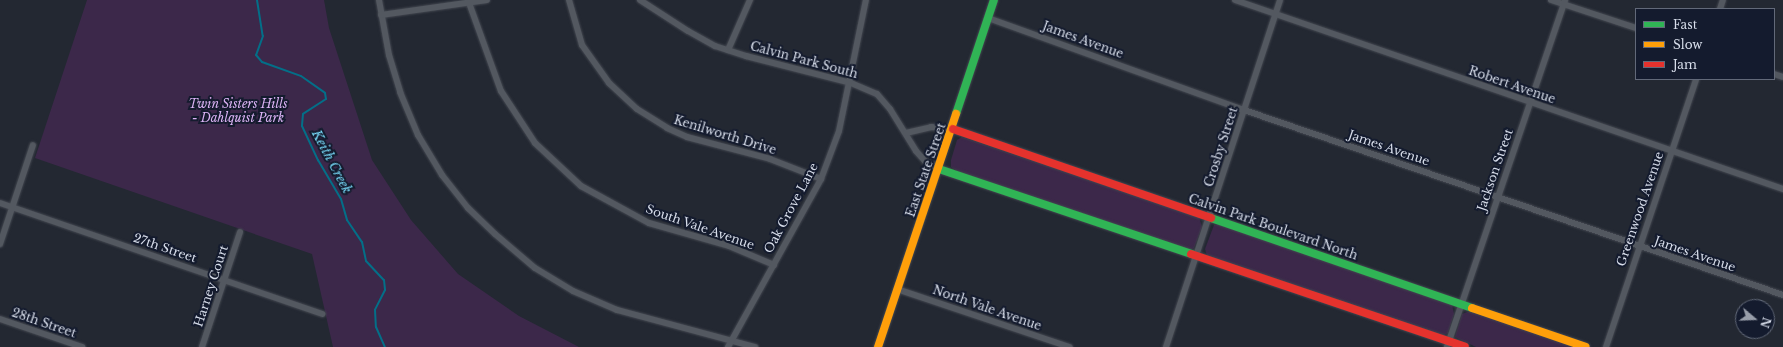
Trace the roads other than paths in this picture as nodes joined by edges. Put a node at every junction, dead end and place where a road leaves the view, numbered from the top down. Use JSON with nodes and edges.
{"nodes":[{"id":1,"x":379,"y":0,"type":"edge"},
{"id":2,"x":487,"y":0,"type":"edge"},
{"id":3,"x":569,"y":0,"type":"edge"},
{"id":4,"x":640,"y":0,"type":"edge"},
{"id":5,"x":750,"y":0,"type":"edge"},
{"id":6,"x":866,"y":0,"type":"edge"},
{"id":7,"x":994,"y":0,"type":"edge"},
{"id":8,"x":1234,"y":0,"type":"edge"},
{"id":9,"x":1280,"y":0,"type":"edge"},
{"id":10,"x":1551,"y":0,"type":"edge"},
{"id":11,"x":468,"y":1,"type":"edge"},
{"id":12,"x":1564,"y":2,"type":"edge"},
{"id":13,"x":1275,"y":14,"type":"junction"},
{"id":14,"x":381,"y":15,"type":"junction"},
{"id":15,"x":988,"y":18,"type":"junction"},
{"id":16,"x":1635,"y":28,"type":"edge"},
{"id":17,"x":728,"y":50,"type":"junction"},
{"id":18,"x":1696,"y":80,"type":"edge"},
{"id":19,"x":851,"y":83,"type":"junction"},
{"id":20,"x":1530,"y":103,"type":"junction"},
{"id":21,"x":1244,"y":110,"type":"junction"},
{"id":22,"x":953,"y":129,"type":"junction"},
{"id":23,"x":906,"y":133,"type":"junction"},
{"id":24,"x":33,"y":145,"type":"dead end"},
{"id":25,"x":1672,"y":152,"type":"junction"},
{"id":26,"x":939,"y":169,"type":"junction"},
{"id":27,"x":821,"y":179,"type":"junction"},
{"id":28,"x":1783,"y":189,"type":"edge"},
{"id":29,"x":1497,"y":198,"type":"junction"},
{"id":30,"x":0,"y":203,"type":"edge"},
{"id":31,"x":12,"y":207,"type":"junction"},
{"id":32,"x":1210,"y":217,"type":"junction"},
{"id":33,"x":240,"y":232,"type":"dead end"},
{"id":34,"x":0,"y":244,"type":"edge"},
{"id":35,"x":1638,"y":247,"type":"junction"},
{"id":36,"x":1196,"y":256,"type":"junction"},
{"id":37,"x":774,"y":265,"type":"junction"},
{"id":38,"x":224,"y":280,"type":"junction"},
{"id":39,"x":897,"y":289,"type":"junction"},
{"id":40,"x":1783,"y":295,"type":"edge"},
{"id":41,"x":1460,"y":304,"type":"junction"},
{"id":42,"x":322,"y":314,"type":"dead end"},
{"id":43,"x":0,"y":319,"type":"edge"},
{"id":44,"x":733,"y":340,"type":"junction"},
{"id":45,"x":1448,"y":344,"type":"edge"},
{"id":46,"x":82,"y":347,"type":"edge"},
{"id":47,"x":202,"y":347,"type":"edge"},
{"id":48,"x":728,"y":347,"type":"edge"},
{"id":49,"x":755,"y":347,"type":"edge"},
{"id":50,"x":878,"y":347,"type":"edge"},
{"id":51,"x":1069,"y":347,"type":"edge"},
{"id":52,"x":1166,"y":347,"type":"edge"},
{"id":53,"x":1465,"y":347,"type":"edge"},
{"id":54,"x":1586,"y":347,"type":"edge"},
{"id":55,"x":1606,"y":347,"type":"edge"}],
"edges":[{"from":1,"to":14,"type":"street"},
{"from":2,"to":11,"type":"street"},
{"from":3,"to":27,"type":"street","name":"Kenilworth Drive"},
{"from":4,"to":17,"type":"street","name":"Calvin Park South"},
{"from":5,"to":17,"type":"street"},
{"from":6,"to":19,"type":"street","name":"Oak Grove Lane"},
{"from":7,"to":15,"type":"street","name":"East State Street"},
{"from":8,"to":13,"type":"street","name":"Robert Avenue"},
{"from":9,"to":13,"type":"street","name":"Crosby Street"},
{"from":10,"to":12,"type":"street"},
{"from":11,"to":14,"type":"street"},
{"from":11,"to":37,"type":"street","name":"South Vale Avenue"},
{"from":12,"to":16,"type":"street"},
{"from":12,"to":20,"type":"street","name":"Jackson Street"},
{"from":13,"to":20,"type":"street","name":"Robert Avenue"},
{"from":13,"to":21,"type":"street","name":"Crosby Street"},
{"from":14,"to":44,"type":"street"},
{"from":15,"to":21,"type":"street","name":"James Avenue"},
{"from":15,"to":22,"type":"street","name":"East State Street"},
{"from":17,"to":19,"type":"street","name":"Calvin Park South"},
{"from":18,"to":25,"type":"street","name":"Greenwood Avenue"},
{"from":19,"to":23,"type":"street","name":"Calvin Park South"},
{"from":19,"to":27,"type":"street","name":"Oak Grove Lane"},
{"from":20,"to":25,"type":"street","name":"Robert Avenue"},
{"from":20,"to":29,"type":"street","name":"Jackson Street"},
{"from":21,"to":29,"type":"street","name":"James Avenue"},
{"from":21,"to":32,"type":"street","name":"Crosby Street"},
{"from":22,"to":23,"type":"street"},
{"from":22,"to":26,"type":"street","name":"East State Street"},
{"from":22,"to":32,"type":"street","name":"Calvin Park Boulevard North"},
{"from":23,"to":26,"type":"street","name":"Calvin Park South"},
{"from":24,"to":31,"type":"street"},
{"from":25,"to":28,"type":"street","name":"Robert Avenue"},
{"from":25,"to":35,"type":"street","name":"Greenwood Avenue"},
{"from":26,"to":36,"type":"street"},
{"from":26,"to":39,"type":"street","name":"East State Street"},
{"from":27,"to":37,"type":"street","name":"Oak Grove Lane"},
{"from":29,"to":35,"type":"street","name":"James Avenue"},
{"from":29,"to":41,"type":"street","name":"Jackson Street"},
{"from":30,"to":31,"type":"street","name":"27th Street"},
{"from":31,"to":34,"type":"street"},
{"from":31,"to":38,"type":"street","name":"27th Street"},
{"from":32,"to":36,"type":"street","name":"Crosby Street"},
{"from":32,"to":41,"type":"street","name":"Calvin Park Boulevard North"},
{"from":33,"to":38,"type":"street","name":"Harney Court"},
{"from":35,"to":40,"type":"street","name":"James Avenue"},
{"from":35,"to":55,"type":"street","name":"Greenwood Avenue"},
{"from":36,"to":45,"type":"street"},
{"from":36,"to":52,"type":"street","name":"Crosby Street"},
{"from":37,"to":44,"type":"street","name":"Oak Grove Lane"},
{"from":38,"to":42,"type":"street","name":"27th Street"},
{"from":38,"to":47,"type":"street","name":"Harney Court"},
{"from":39,"to":50,"type":"street","name":"East State Street"},
{"from":39,"to":51,"type":"street","name":"North Vale Avenue"},
{"from":41,"to":45,"type":"street","name":"Jackson Street"},
{"from":41,"to":54,"type":"street","name":"Calvin Park Boulevard North"},
{"from":43,"to":46,"type":"street","name":"28th Street"},
{"from":44,"to":48,"type":"street","name":"Oak Grove Lane"},
{"from":44,"to":49,"type":"street"},
{"from":45,"to":53,"type":"street"}]}
